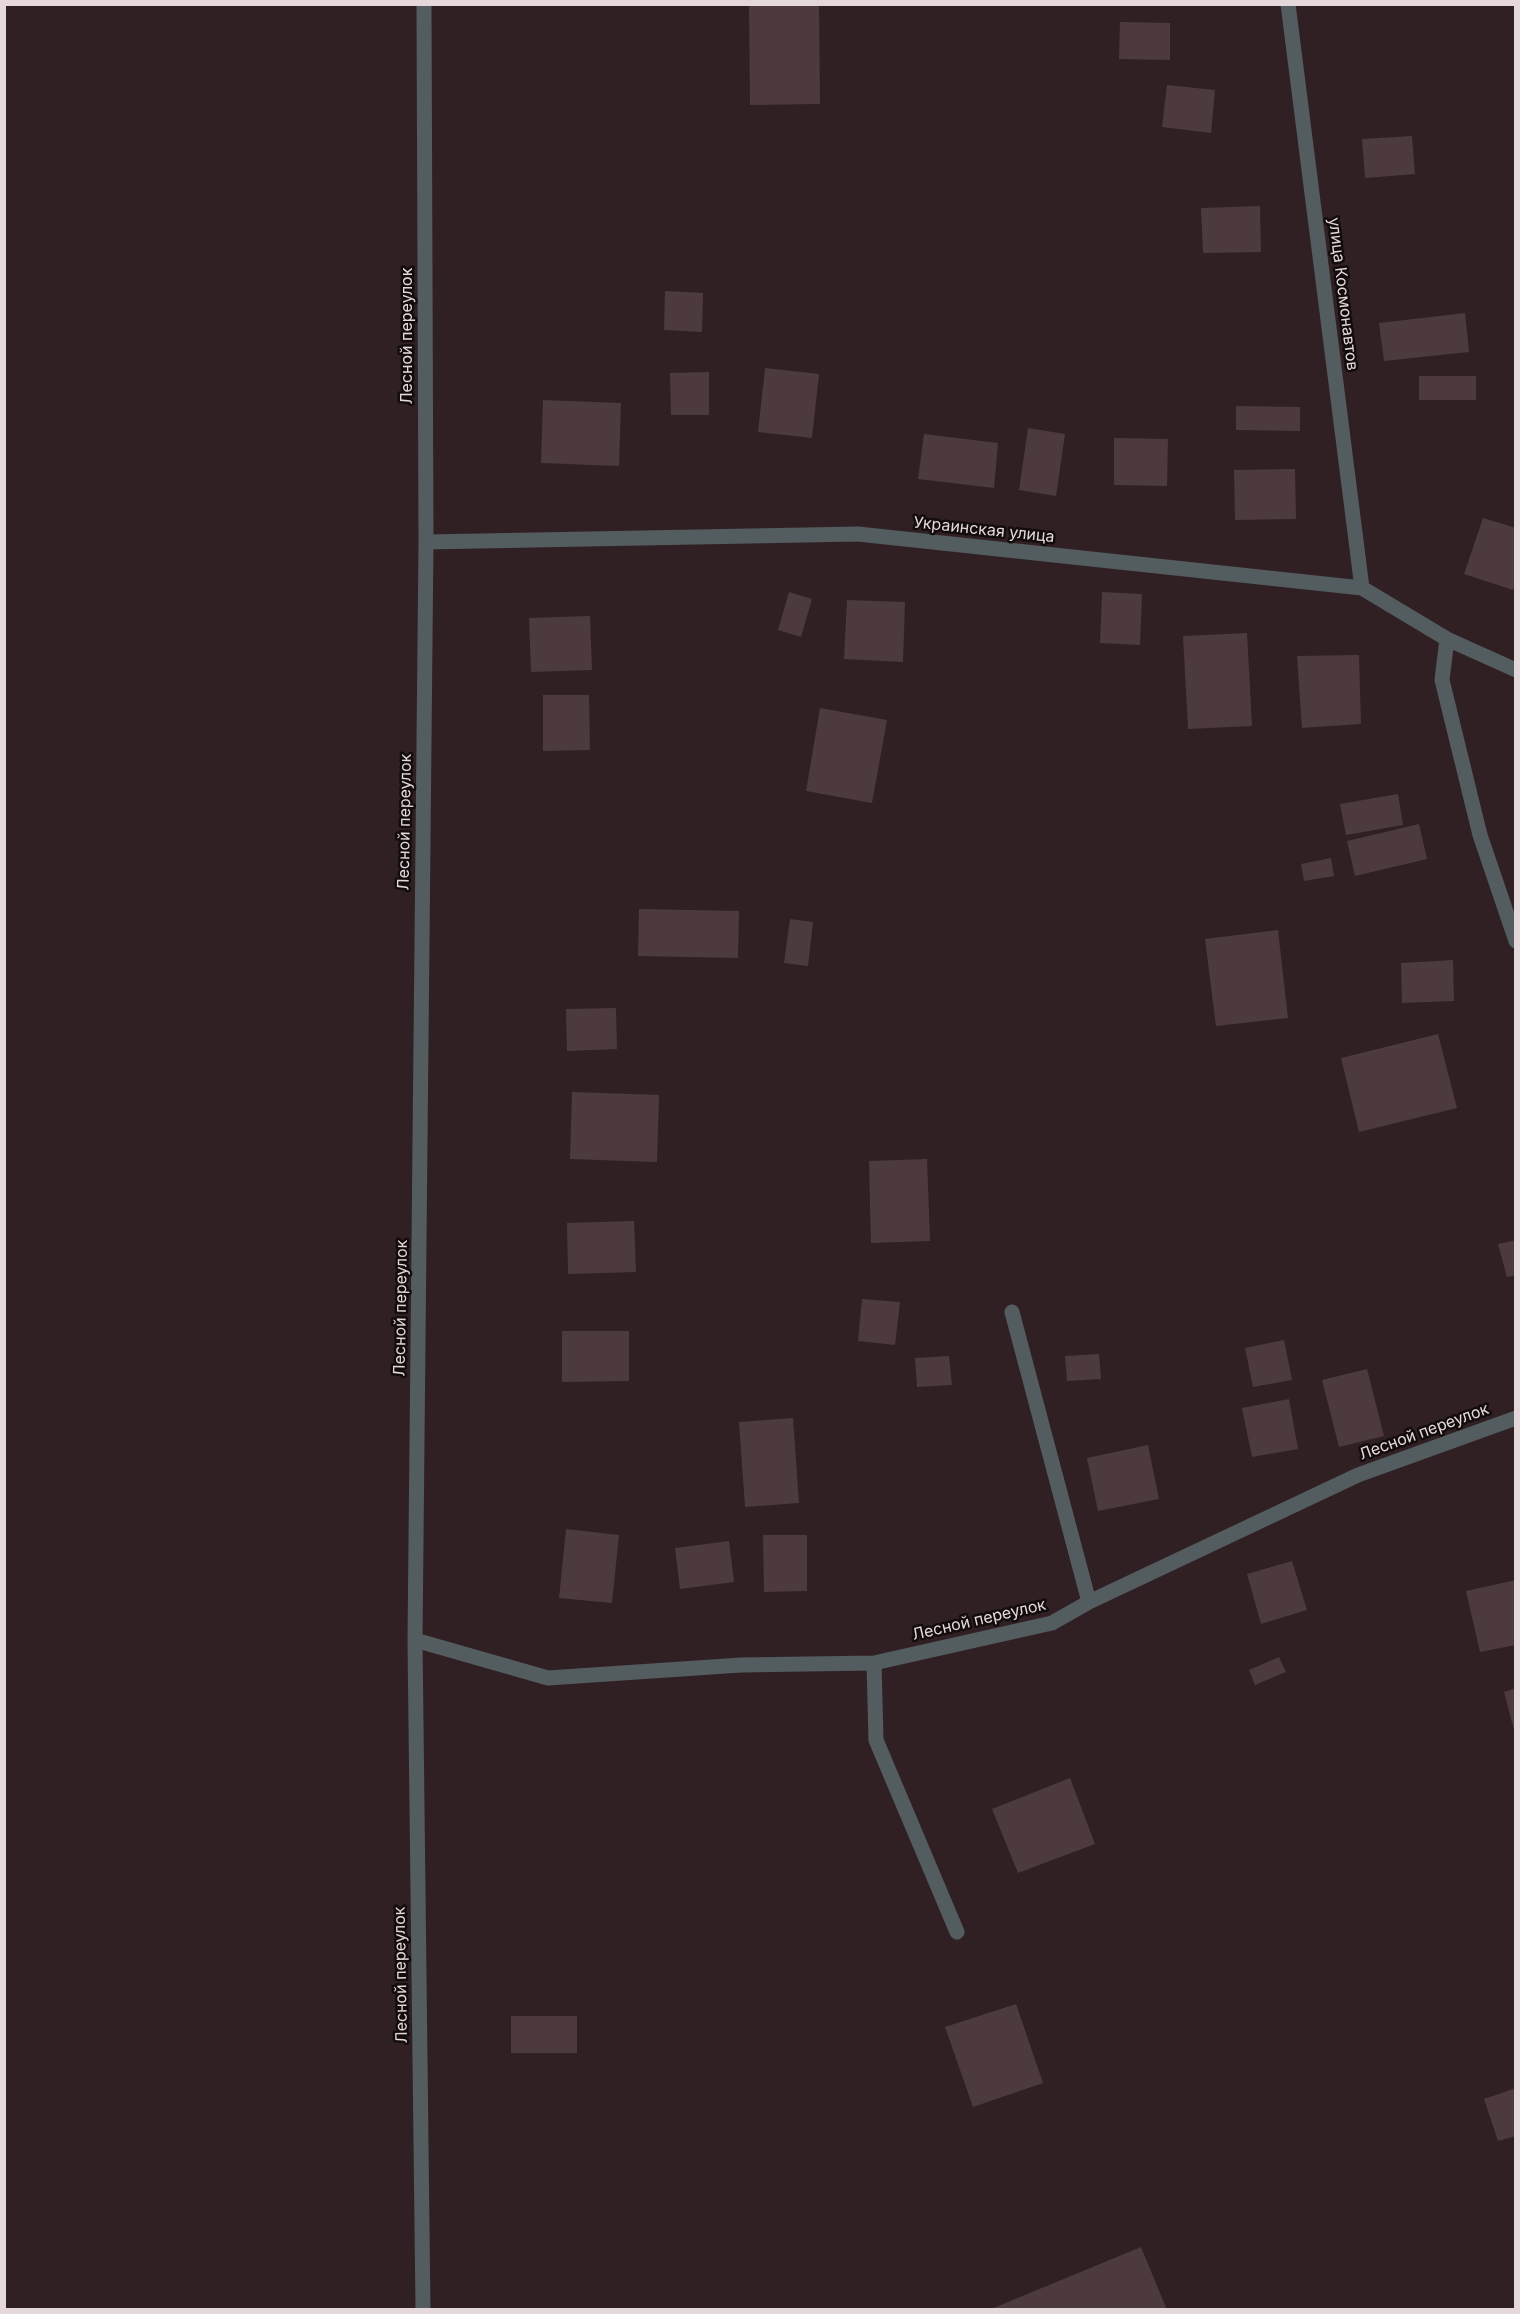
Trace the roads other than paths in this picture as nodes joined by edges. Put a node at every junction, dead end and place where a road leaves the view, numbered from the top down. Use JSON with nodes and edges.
{"nodes":[{"id":1,"x":424,"y":4,"type":"edge"},
{"id":2,"x":1288,"y":4,"type":"edge"},
{"id":3,"x":426,"y":542,"type":"junction"},
{"id":4,"x":1362,"y":588,"type":"junction"},
{"id":5,"x":1448,"y":639,"type":"junction"},
{"id":6,"x":1515,"y":670,"type":"edge"},
{"id":7,"x":1515,"y":941,"type":"edge"},
{"id":8,"x":1012,"y":1311,"type":"dead end"},
{"id":9,"x":1515,"y":1418,"type":"edge"},
{"id":10,"x":1089,"y":1602,"type":"junction"},
{"id":11,"x":416,"y":1640,"type":"junction"},
{"id":12,"x":874,"y":1663,"type":"junction"},
{"id":13,"x":957,"y":1932,"type":"dead end"},
{"id":14,"x":423,"y":2310,"type":"edge"}],
"edges":[{"from":1,"to":3,"type":"street","name":"Лесной переулок"},
{"from":2,"to":4,"type":"street","name":"улица Космонавтов"},
{"from":3,"to":4,"type":"street","name":"Украинская улица"},
{"from":3,"to":11,"type":"street","name":"Лесной переулок"},
{"from":4,"to":5,"type":"street","name":"Украинская улица"},
{"from":5,"to":6,"type":"street","name":"Украинская улица"},
{"from":5,"to":7,"type":"street"},
{"from":8,"to":10,"type":"street"},
{"from":9,"to":10,"type":"street","name":"Лесной переулок"},
{"from":10,"to":12,"type":"street","name":"Лесной переулок"},
{"from":11,"to":12,"type":"street","name":"Лесной переулок"},
{"from":11,"to":14,"type":"street","name":"Лесной переулок"},
{"from":12,"to":13,"type":"street"}]}
